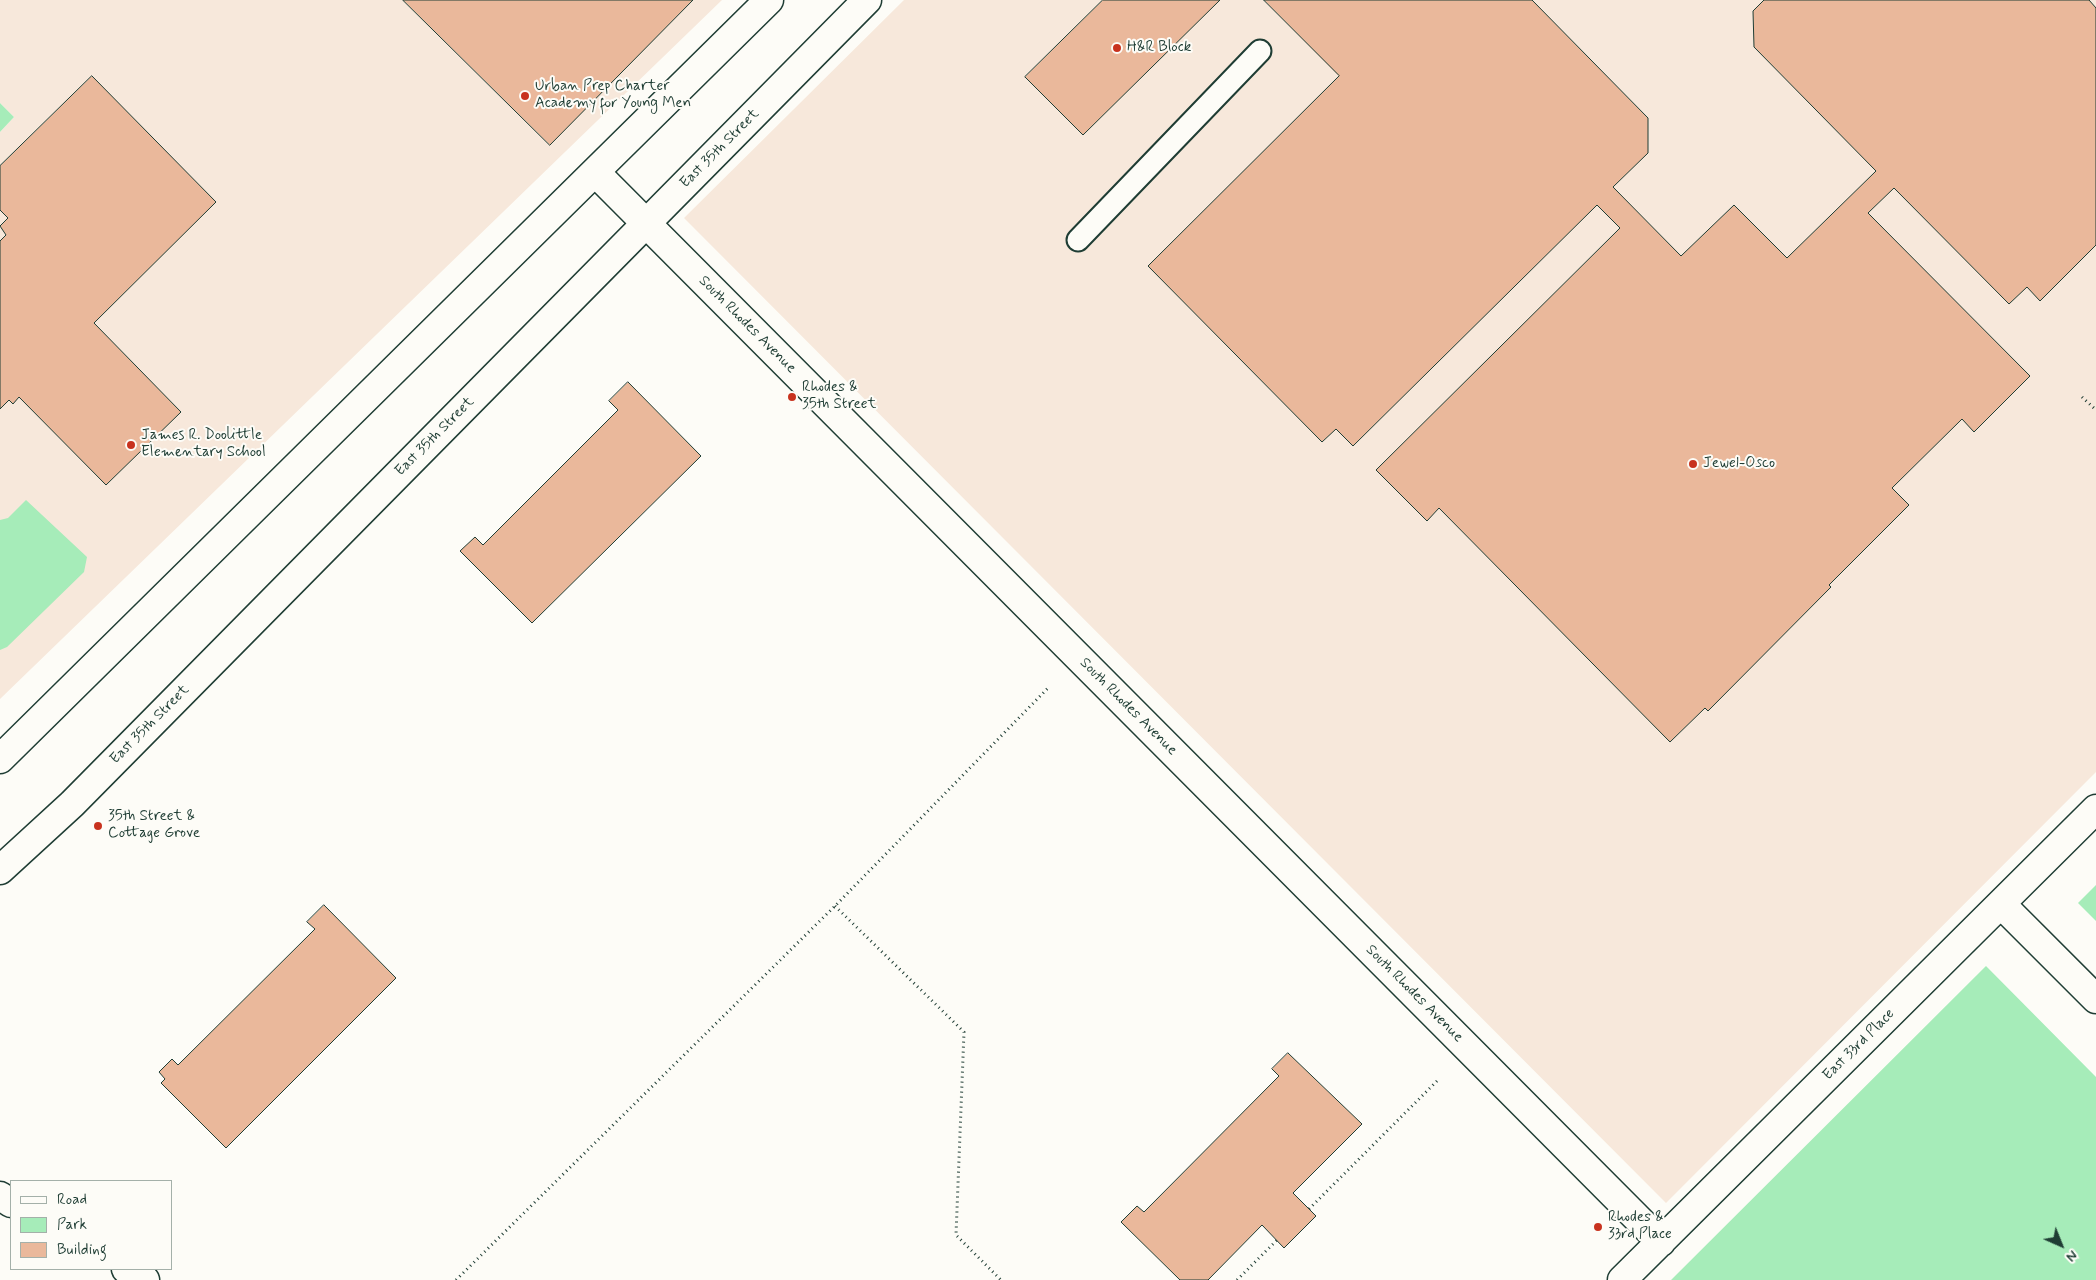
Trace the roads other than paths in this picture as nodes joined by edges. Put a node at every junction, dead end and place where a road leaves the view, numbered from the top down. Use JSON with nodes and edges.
{"nodes":[{"id":1,"x":769,"y":0,"type":"edge"},
{"id":2,"x":867,"y":0,"type":"edge"},
{"id":3,"x":1260,"y":52,"type":"dead end"},
{"id":4,"x":596,"y":173,"type":"junction"},
{"id":5,"x":645,"y":224,"type":"junction"},
{"id":6,"x":1078,"y":240,"type":"dead end"},
{"id":7,"x":0,"y":759,"type":"edge"},
{"id":8,"x":2096,"y":809,"type":"edge"},
{"id":9,"x":0,"y":870,"type":"edge"},
{"id":10,"x":2001,"y":904,"type":"junction"},
{"id":11,"x":2096,"y":999,"type":"edge"},
{"id":12,"x":1661,"y":1242,"type":"junction"},
{"id":13,"x":128,"y":1270,"type":"edge"},
{"id":14,"x":145,"y":1280,"type":"edge"},
{"id":15,"x":1622,"y":1280,"type":"edge"}],
"edges":[{"from":1,"to":4,"type":"street"},
{"from":2,"to":5,"type":"street","name":"East 35th Street"},
{"from":3,"to":6,"type":"lane"},
{"from":4,"to":5,"type":"street","name":"South Rhodes Avenue"},
{"from":4,"to":7,"type":"street"},
{"from":5,"to":9,"type":"street","name":"East 35th Street"},
{"from":5,"to":12,"type":"street","name":"South Rhodes Avenue"},
{"from":8,"to":10,"type":"street","name":"East 33rd Place"},
{"from":10,"to":11,"type":"street"},
{"from":10,"to":12,"type":"street","name":"East 33rd Place"},
{"from":12,"to":15,"type":"street","name":"East 33rd Place"},
{"from":13,"to":14,"type":"street"}]}
